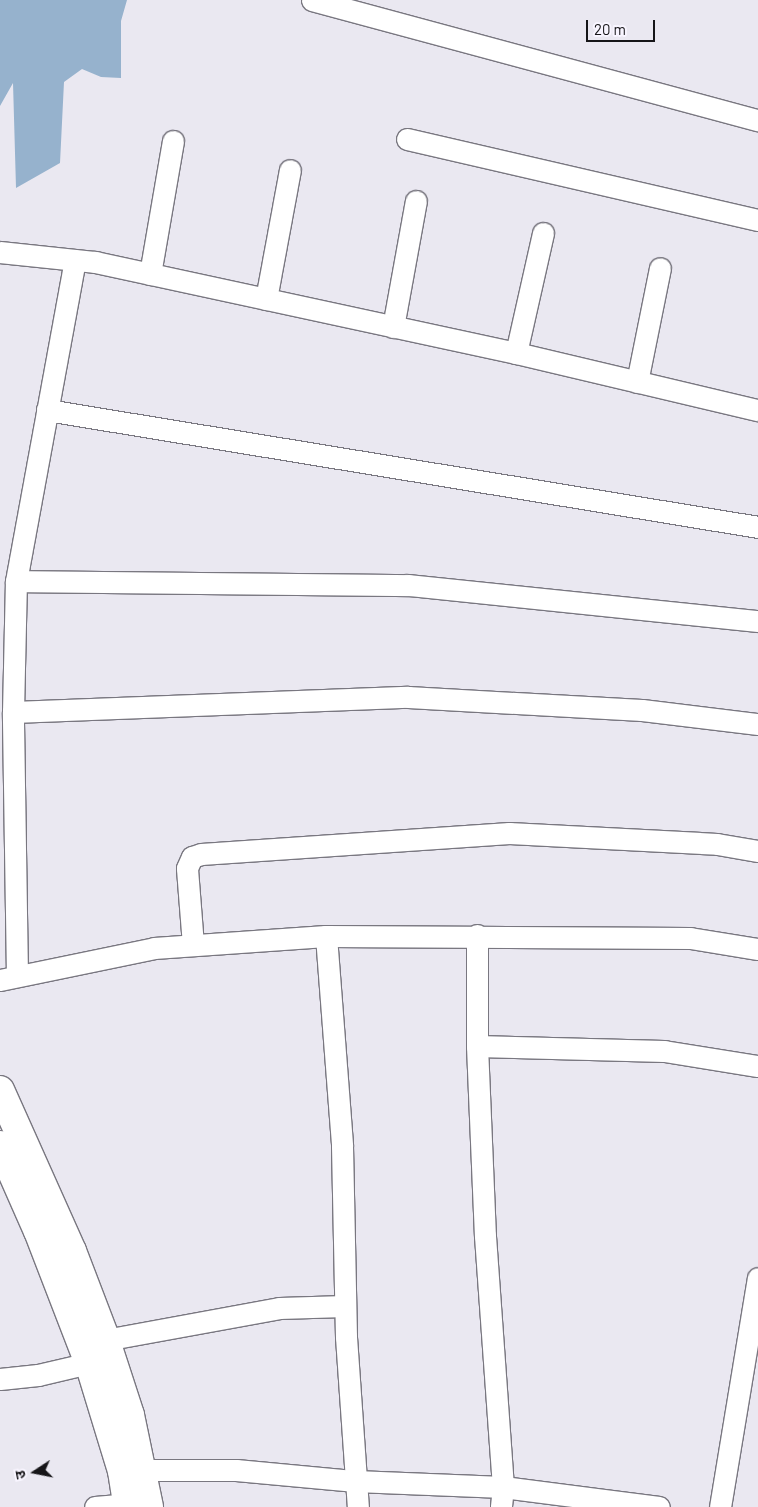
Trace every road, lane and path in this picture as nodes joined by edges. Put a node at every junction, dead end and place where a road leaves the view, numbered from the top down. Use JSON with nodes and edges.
{"nodes":[{"id":1,"x":315,"y":0,"type":"edge"},
{"id":2,"x":758,"y":120,"type":"edge"},
{"id":3,"x":406,"y":139,"type":"dead end"},
{"id":4,"x":173,"y":141,"type":"dead end"},
{"id":5,"x":290,"y":170,"type":"dead end"},
{"id":6,"x":416,"y":201,"type":"dead end"},
{"id":7,"x":758,"y":220,"type":"edge"},
{"id":8,"x":543,"y":233,"type":"dead end"},
{"id":9,"x":0,"y":252,"type":"edge"},
{"id":10,"x":75,"y":260,"type":"junction"},
{"id":11,"x":660,"y":268,"type":"dead end"},
{"id":12,"x":150,"y":274,"type":"junction"},
{"id":13,"x":266,"y":299,"type":"junction"},
{"id":14,"x":393,"y":327,"type":"junction"},
{"id":15,"x":516,"y":353,"type":"junction"},
{"id":16,"x":637,"y":382,"type":"junction"},
{"id":17,"x":47,"y":410,"type":"junction"},
{"id":18,"x":758,"y":410,"type":"edge"},
{"id":19,"x":758,"y":527,"type":"edge"},
{"id":20,"x":11,"y":571,"type":"edge"},
{"id":21,"x":758,"y":621,"type":"edge"},
{"id":22,"x":13,"y":712,"type":"junction"},
{"id":23,"x":758,"y":724,"type":"edge"},
{"id":24,"x":758,"y":851,"type":"edge"},
{"id":25,"x":476,"y":935,"type":"junction"},
{"id":26,"x":326,"y":936,"type":"junction"},
{"id":27,"x":193,"y":946,"type":"junction"},
{"id":28,"x":758,"y":949,"type":"edge"},
{"id":29,"x":9,"y":978,"type":"edge"},
{"id":30,"x":477,"y":1046,"type":"junction"},
{"id":31,"x":758,"y":1066,"type":"edge"},
{"id":32,"x":0,"y":1090,"type":"edge"},
{"id":33,"x":0,"y":1145,"type":"edge"},
{"id":34,"x":758,"y":1278,"type":"edge"},
{"id":35,"x":345,"y":1306,"type":"junction"},
{"id":36,"x":105,"y":1340,"type":"junction"},
{"id":37,"x":89,"y":1363,"type":"junction"},
{"id":38,"x":751,"y":1365,"type":"edge"},
{"id":39,"x":0,"y":1379,"type":"edge"},
{"id":40,"x":131,"y":1470,"type":"junction"},
{"id":41,"x":355,"y":1481,"type":"junction"},
{"id":42,"x":502,"y":1497,"type":"edge"},
{"id":43,"x":633,"y":1505,"type":"edge"},
{"id":44,"x":135,"y":1506,"type":"edge"},
{"id":45,"x":95,"y":1507,"type":"edge"},
{"id":46,"x":358,"y":1507,"type":"edge"},
{"id":47,"x":659,"y":1507,"type":"edge"},
{"id":48,"x":720,"y":1507,"type":"edge"}],
"edges":[{"from":1,"to":2,"type":"street"},
{"from":3,"to":7,"type":"street"},
{"from":4,"to":12,"type":"street"},
{"from":5,"to":13,"type":"street"},
{"from":6,"to":14,"type":"street"},
{"from":8,"to":15,"type":"street"},
{"from":9,"to":10,"type":"street"},
{"from":10,"to":12,"type":"street"},
{"from":10,"to":17,"type":"street"},
{"from":11,"to":16,"type":"street"},
{"from":12,"to":13,"type":"street"},
{"from":13,"to":14,"type":"street"},
{"from":14,"to":15,"type":"street"},
{"from":15,"to":16,"type":"street"},
{"from":16,"to":18,"type":"street"},
{"from":17,"to":19,"type":"street"},
{"from":17,"to":20,"type":"street"},
{"from":20,"to":21,"type":"street"},
{"from":20,"to":22,"type":"street"},
{"from":22,"to":23,"type":"street"},
{"from":22,"to":29,"type":"street"},
{"from":24,"to":27,"type":"street"},
{"from":25,"to":26,"type":"street"},
{"from":25,"to":28,"type":"street"},
{"from":25,"to":30,"type":"street"},
{"from":26,"to":27,"type":"street"},
{"from":26,"to":35,"type":"street"},
{"from":27,"to":29,"type":"street"},
{"from":30,"to":31,"type":"street"},
{"from":30,"to":42,"type":"street"},
{"from":32,"to":36,"type":"main road"},
{"from":33,"to":37,"type":"main road"},
{"from":34,"to":38,"type":"street"},
{"from":35,"to":36,"type":"street"},
{"from":35,"to":41,"type":"street"},
{"from":36,"to":40,"type":"main road"},
{"from":37,"to":39,"type":"street"},
{"from":37,"to":40,"type":"main road"},
{"from":38,"to":48,"type":"street"},
{"from":40,"to":41,"type":"street"},
{"from":40,"to":44,"type":"main road"},
{"from":41,"to":42,"type":"street"},
{"from":41,"to":46,"type":"street"},
{"from":42,"to":43,"type":"street"},
{"from":43,"to":47,"type":"street"},
{"from":44,"to":45,"type":"street"}]}
